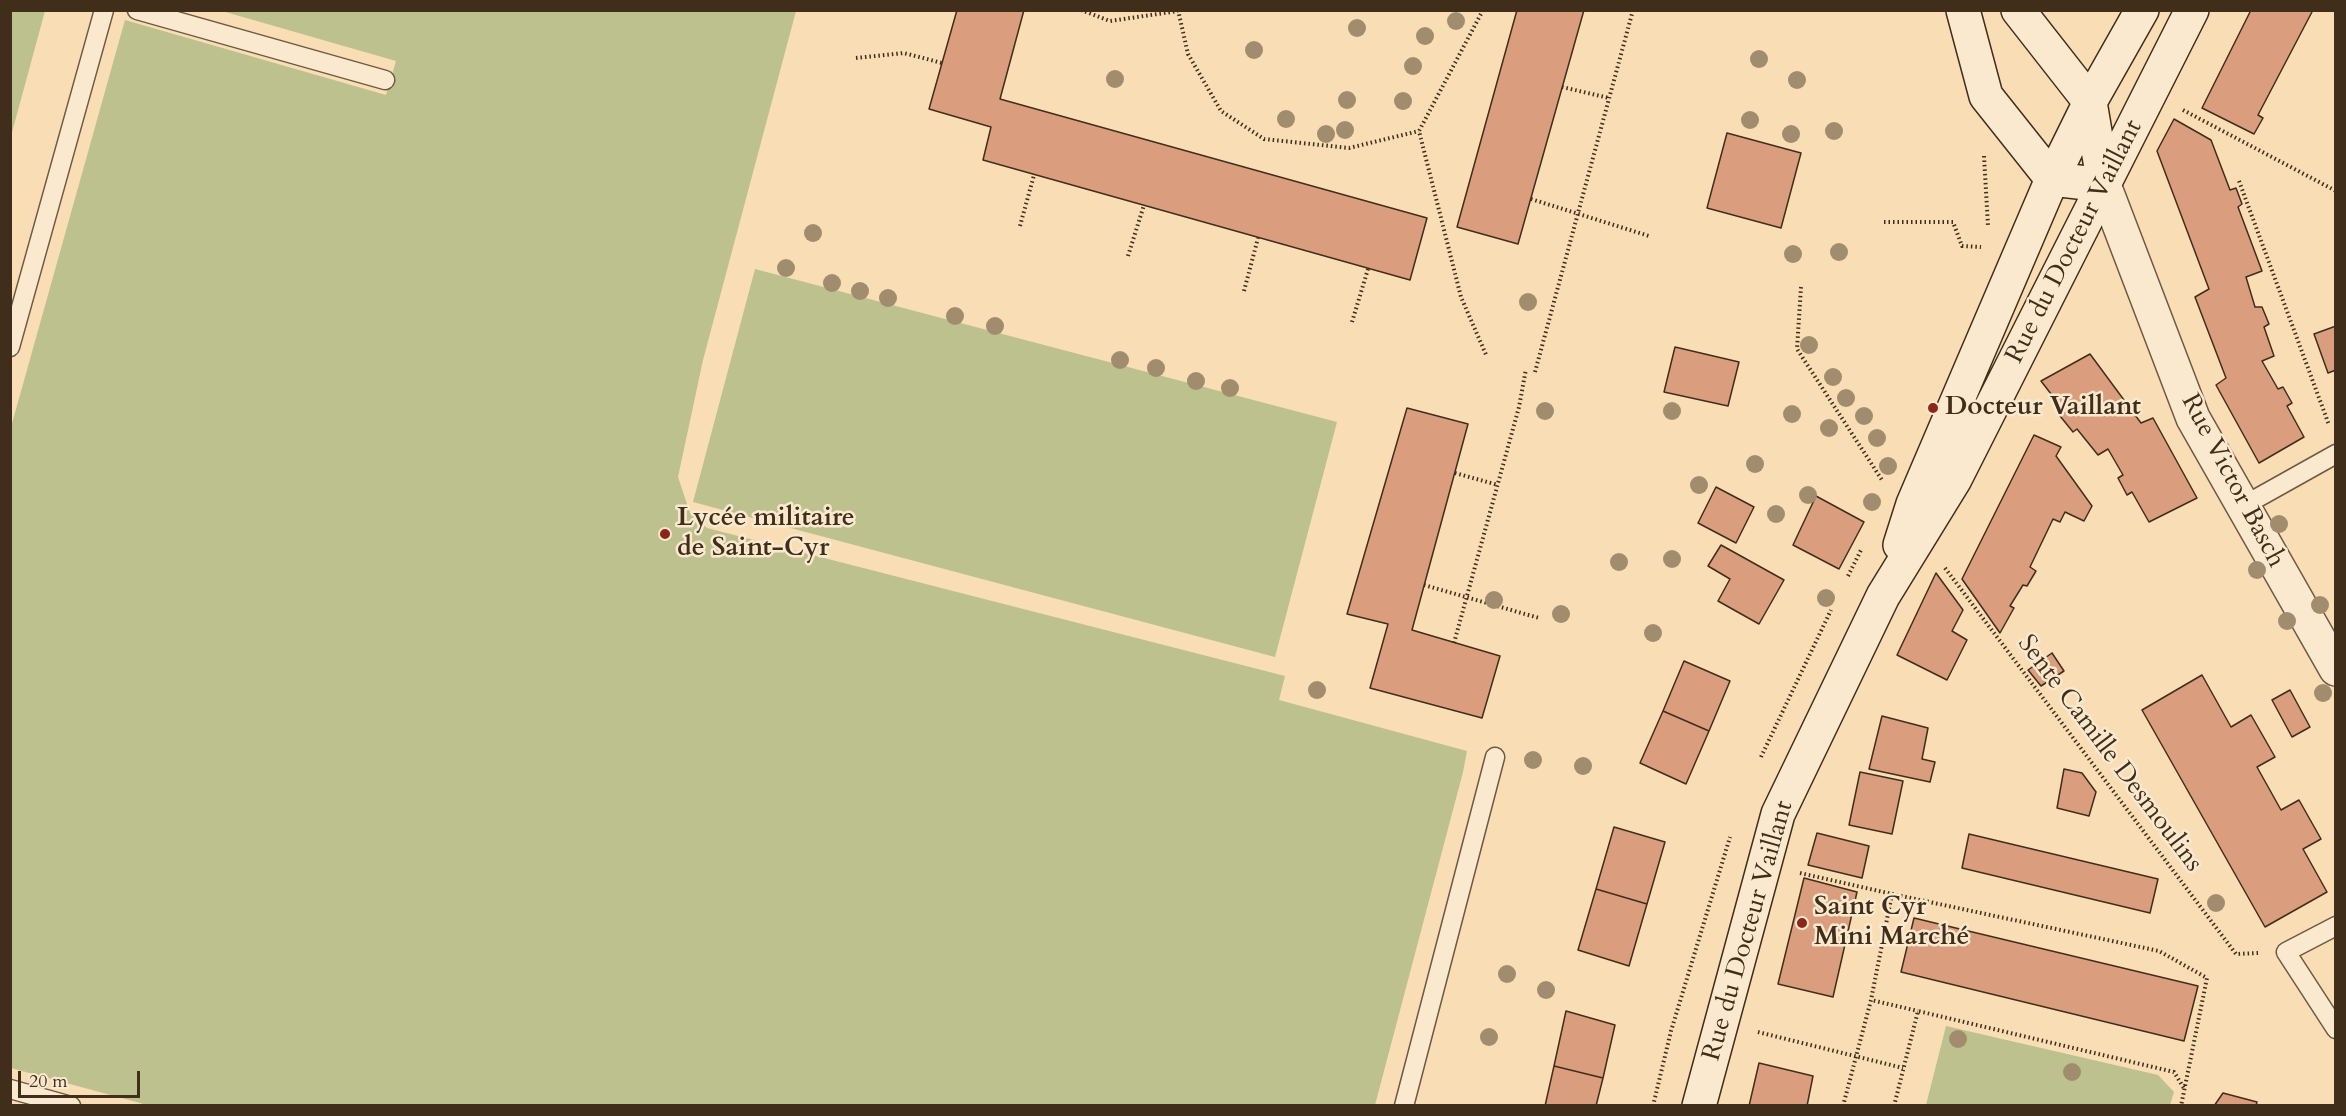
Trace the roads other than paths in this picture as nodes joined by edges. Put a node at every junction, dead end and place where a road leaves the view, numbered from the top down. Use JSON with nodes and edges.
{"nodes":[{"id":1,"x":104,"y":10,"type":"edge"},
{"id":2,"x":137,"y":10,"type":"edge"},
{"id":3,"x":1964,"y":10,"type":"edge"},
{"id":4,"x":2018,"y":10,"type":"edge"},
{"id":5,"x":2142,"y":10,"type":"edge"},
{"id":6,"x":2192,"y":10,"type":"edge"},
{"id":7,"x":385,"y":81,"type":"dead end"},
{"id":8,"x":2090,"y":102,"type":"junction"},
{"id":9,"x":2052,"y":178,"type":"junction"},
{"id":10,"x":2104,"y":185,"type":"junction"},
{"id":11,"x":10,"y":347,"type":"edge"},
{"id":12,"x":2336,"y":454,"type":"edge"},
{"id":13,"x":2243,"y":506,"type":"junction"},
{"id":14,"x":1883,"y":596,"type":"junction"},
{"id":15,"x":2336,"y":669,"type":"edge"},
{"id":16,"x":1495,"y":757,"type":"dead end"},
{"id":17,"x":2336,"y":926,"type":"edge"},
{"id":18,"x":2336,"y":1029,"type":"edge"},
{"id":19,"x":10,"y":1089,"type":"edge"},
{"id":20,"x":71,"y":1106,"type":"edge"},
{"id":21,"x":1404,"y":1106,"type":"edge"},
{"id":22,"x":1699,"y":1106,"type":"edge"}],
"edges":[{"from":1,"to":11,"type":"lane"},
{"from":2,"to":7,"type":"lane"},
{"from":3,"to":9,"type":"main road"},
{"from":4,"to":8,"type":"main road"},
{"from":5,"to":8,"type":"main road","name":"Rue du Docteur Vaillant"},
{"from":6,"to":10,"type":"main road","name":"Rue du Docteur Vaillant"},
{"from":8,"to":9,"type":"main road","name":"Rue du Docteur Vaillant"},
{"from":8,"to":10,"type":"main road","name":"Rue Victor Basch"},
{"from":9,"to":10,"type":"main road"},
{"from":9,"to":14,"type":"main road","name":"Rue du Docteur Vaillant"},
{"from":10,"to":13,"type":"main road","name":"Rue Victor Basch"},
{"from":10,"to":14,"type":"main road","name":"Rue du Docteur Vaillant"},
{"from":12,"to":13,"type":"lane"},
{"from":13,"to":15,"type":"main road","name":"Rue Victor Basch"},
{"from":14,"to":22,"type":"main road","name":"Rue du Docteur Vaillant"},
{"from":16,"to":21,"type":"lane"},
{"from":17,"to":18,"type":"lane"},
{"from":19,"to":20,"type":"lane"}]}
